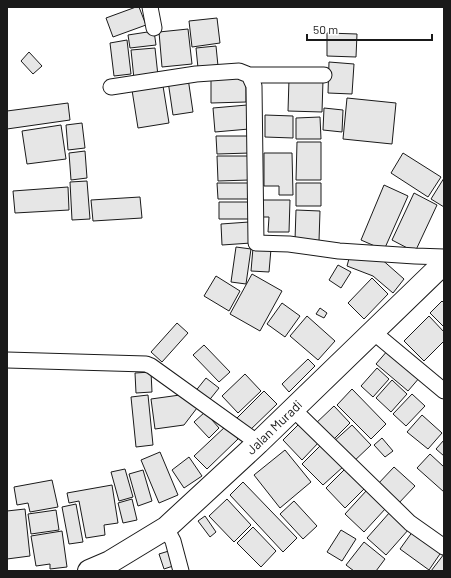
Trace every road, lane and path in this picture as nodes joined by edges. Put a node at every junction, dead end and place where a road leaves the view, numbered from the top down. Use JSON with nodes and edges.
{"nodes":[{"id":1,"x":150,"y":7,"type":"edge"},
{"id":2,"x":154,"y":28,"type":"dead end"},
{"id":3,"x":249,"y":75,"type":"junction"},
{"id":4,"x":324,"y":75,"type":"dead end"},
{"id":5,"x":111,"y":86,"type":"dead end"},
{"id":6,"x":444,"y":257,"type":"edge"},
{"id":7,"x":444,"y":263,"type":"edge"},
{"id":8,"x":372,"y":331,"type":"junction"},
{"id":9,"x":7,"y":360,"type":"edge"},
{"id":10,"x":444,"y":391,"type":"edge"},
{"id":11,"x":293,"y":409,"type":"junction"},
{"id":12,"x":258,"y":443,"type":"junction"},
{"id":13,"x":166,"y":528,"type":"junction"},
{"id":14,"x":444,"y":548,"type":"edge"},
{"id":15,"x":111,"y":567,"type":"edge"},
{"id":16,"x":89,"y":571,"type":"edge"},
{"id":17,"x":180,"y":571,"type":"edge"}],
"edges":[{"from":1,"to":2,"type":"street"},
{"from":3,"to":4,"type":"street"},
{"from":3,"to":5,"type":"street"},
{"from":3,"to":6,"type":"street"},
{"from":7,"to":8,"type":"highway","name":"Jalan Muradi"},
{"from":8,"to":10,"type":"street"},
{"from":8,"to":11,"type":"highway","name":"Jalan Muradi"},
{"from":9,"to":12,"type":"street"},
{"from":11,"to":12,"type":"highway","name":"Jalan Muradi"},
{"from":11,"to":14,"type":"street"},
{"from":12,"to":13,"type":"highway","name":"Jalan Muradi"},
{"from":13,"to":15,"type":"highway","name":"Jalan Muradi"},
{"from":13,"to":17,"type":"street"},
{"from":15,"to":16,"type":"highway","name":"Jalan Muradi"}]}
